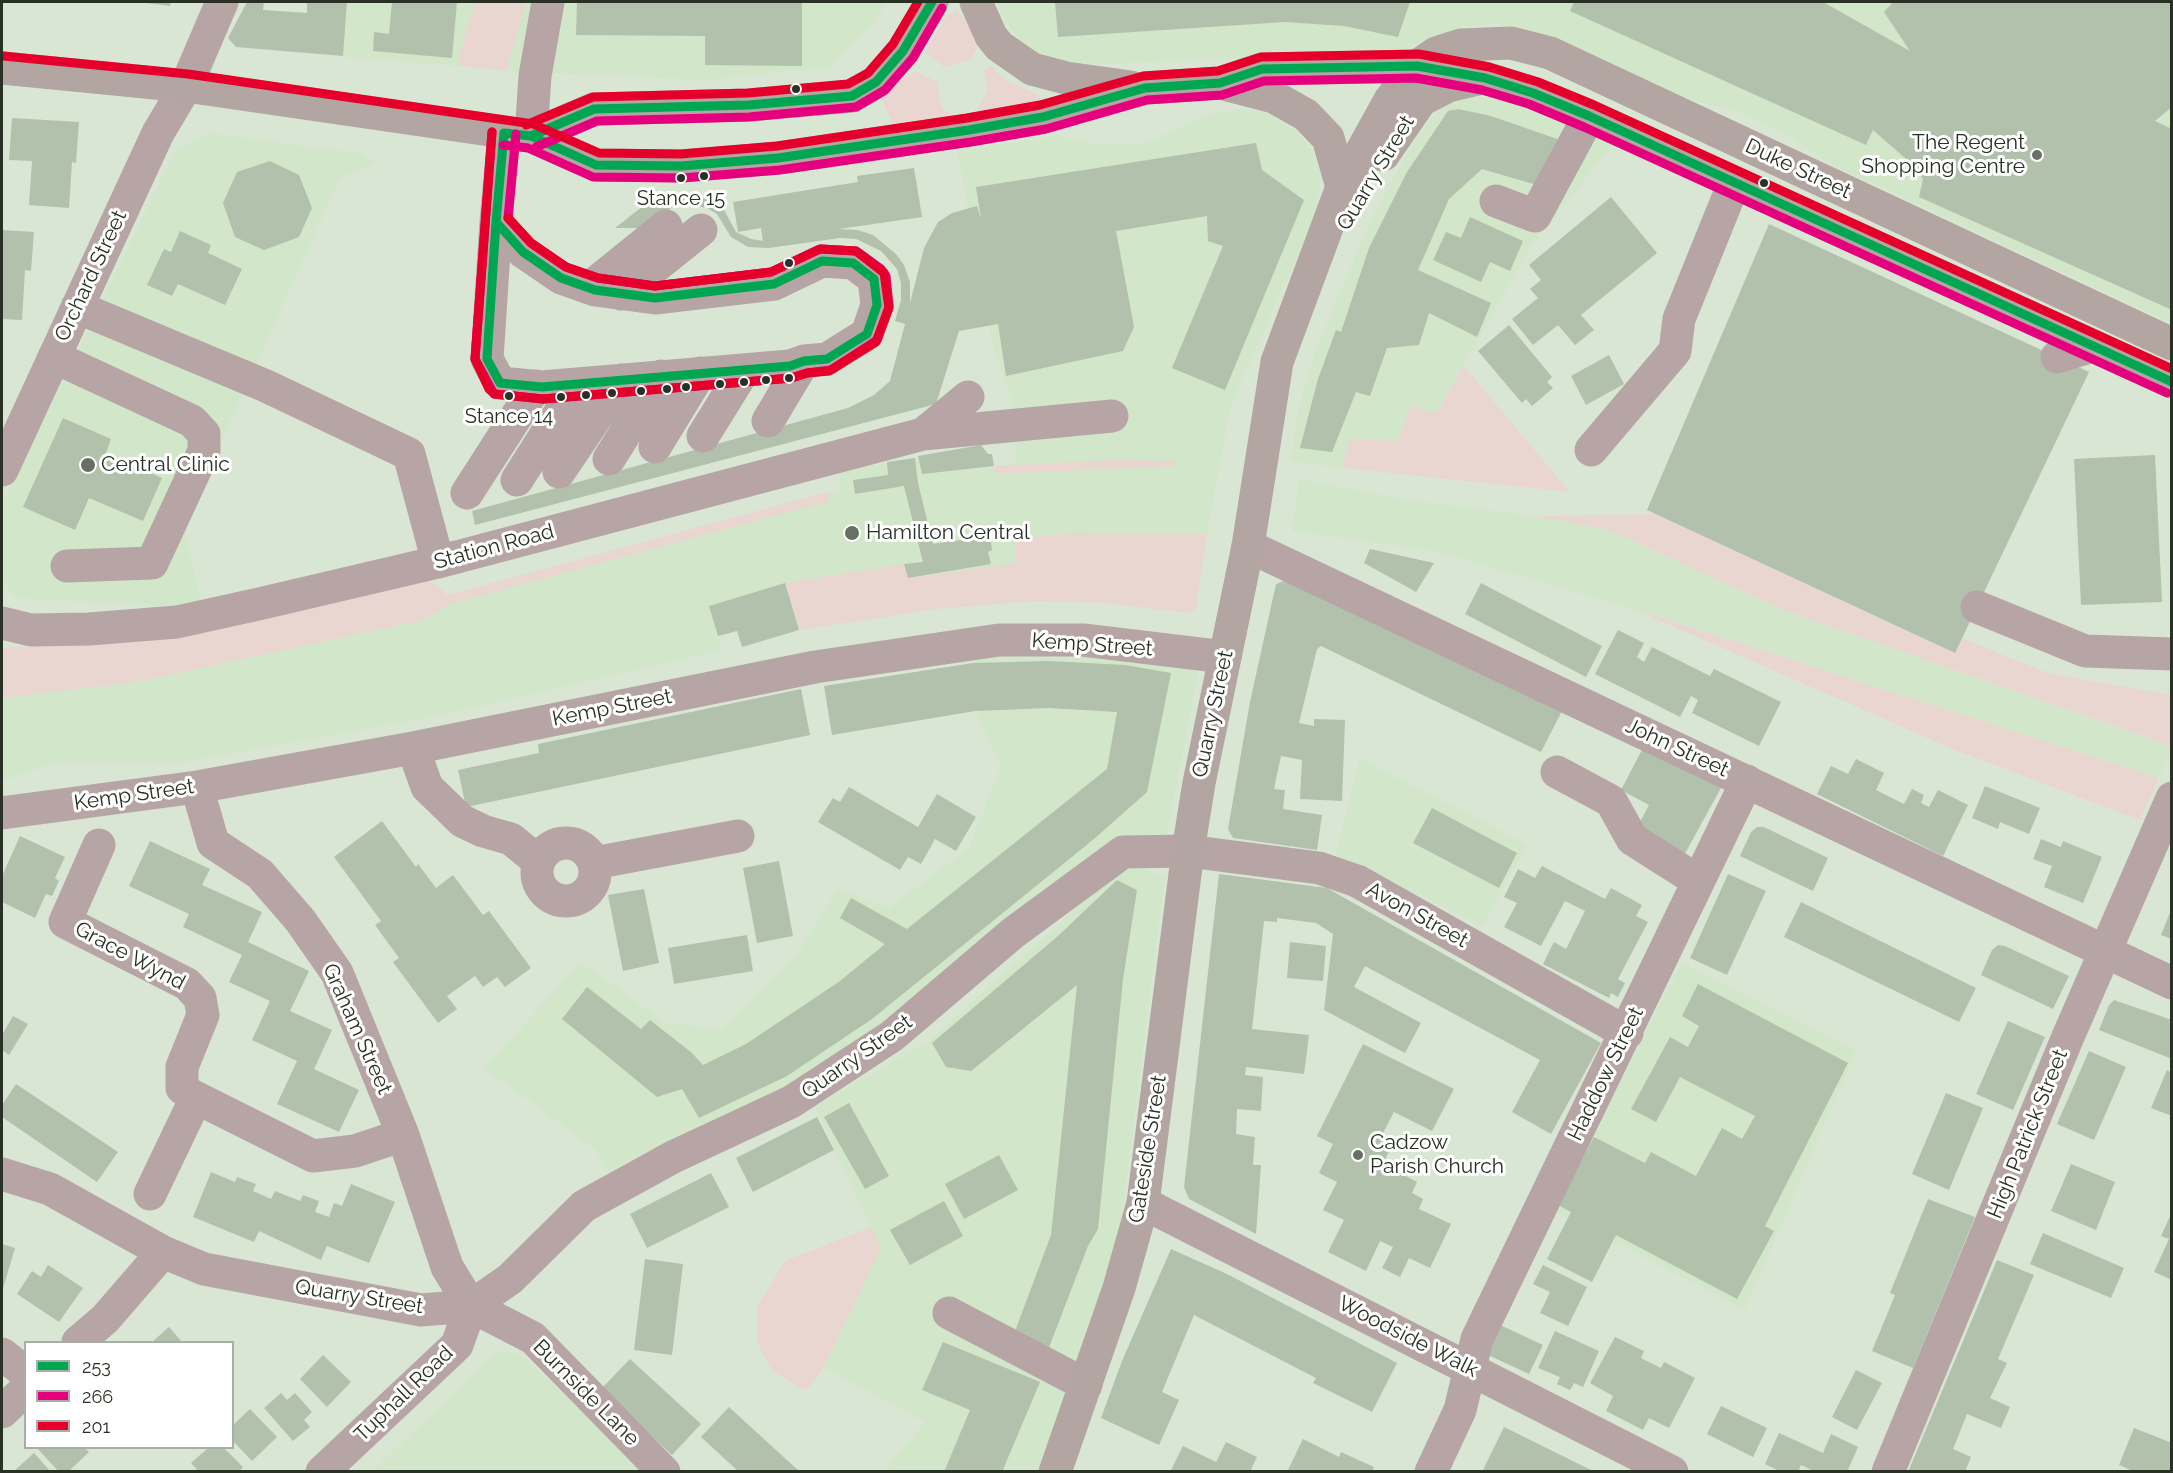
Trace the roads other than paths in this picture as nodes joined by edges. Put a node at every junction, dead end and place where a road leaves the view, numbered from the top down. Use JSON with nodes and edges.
{"nodes":[{"id":1,"x":222,"y":2,"type":"edge"},
{"id":2,"x":548,"y":2,"type":"edge"},
{"id":3,"x":932,"y":2,"type":"edge"},
{"id":4,"x":976,"y":2,"type":"edge"},
{"id":5,"x":1417,"y":66,"type":"junction"},
{"id":6,"x":2,"y":68,"type":"edge"},
{"id":7,"x":1485,"y":78,"type":"junction"},
{"id":8,"x":1220,"y":83,"type":"junction"},
{"id":9,"x":186,"y":86,"type":"junction"},
{"id":10,"x":1145,"y":88,"type":"junction"},
{"id":11,"x":1589,"y":117,"type":"junction"},
{"id":12,"x":518,"y":135,"type":"junction"},
{"id":13,"x":1734,"y":183,"type":"junction"},
{"id":14,"x":1342,"y":187,"type":"junction"},
{"id":15,"x":1496,"y":201,"type":"dead end"},
{"id":16,"x":496,"y":222,"type":"junction"},
{"id":17,"x":666,"y":226,"type":"dead end"},
{"id":18,"x":701,"y":230,"type":"dead end"},
{"id":19,"x":605,"y":291,"type":"junction"},
{"id":20,"x":1299,"y":306,"type":"junction"},
{"id":21,"x":77,"y":307,"type":"junction"},
{"id":22,"x":2172,"y":344,"type":"edge"},
{"id":23,"x":2093,"y":346,"type":"junction"},
{"id":24,"x":54,"y":357,"type":"junction"},
{"id":25,"x":2057,"y":357,"type":"dead end"},
{"id":26,"x":670,"y":375,"type":"junction"},
{"id":27,"x":2172,"y":382,"type":"edge"},
{"id":28,"x":968,"y":397,"type":"dead end"},
{"id":29,"x":1112,"y":416,"type":"dead end"},
{"id":30,"x":923,"y":434,"type":"junction"},
{"id":31,"x":1591,"y":450,"type":"dead end"},
{"id":32,"x":620,"y":455,"type":"junction"},
{"id":33,"x":2,"y":470,"type":"edge"},
{"id":34,"x":1249,"y":538,"type":"junction"},
{"id":35,"x":438,"y":562,"type":"junction"},
{"id":36,"x":67,"y":566,"type":"dead end"},
{"id":37,"x":1977,"y":607,"type":"dead end"},
{"id":38,"x":2,"y":623,"type":"edge"},
{"id":39,"x":2172,"y":654,"type":"edge"},
{"id":40,"x":1225,"y":657,"type":"junction"},
{"id":41,"x":413,"y":748,"type":"junction"},
{"id":42,"x":1557,"y":772,"type":"dead end"},
{"id":43,"x":1747,"y":781,"type":"junction"},
{"id":44,"x":197,"y":787,"type":"junction"},
{"id":45,"x":2172,"y":798,"type":"edge"},
{"id":46,"x":2,"y":813,"type":"edge"},
{"id":47,"x":738,"y":836,"type":"dead end"},
{"id":48,"x":99,"y":845,"type":"dead end"},
{"id":49,"x":1188,"y":851,"type":"junction"},
{"id":50,"x":538,"y":861,"type":"junction"},
{"id":51,"x":594,"y":863,"type":"junction"},
{"id":52,"x":1698,"y":881,"type":"junction"},
{"id":53,"x":2104,"y":953,"type":"junction"},
{"id":54,"x":2172,"y":983,"type":"edge"},
{"id":55,"x":1627,"y":1033,"type":"junction"},
{"id":56,"x":196,"y":1098,"type":"junction"},
{"id":57,"x":403,"y":1135,"type":"junction"},
{"id":58,"x":2,"y":1174,"type":"edge"},
{"id":59,"x":150,"y":1194,"type":"dead end"},
{"id":60,"x":1143,"y":1203,"type":"junction"},
{"id":61,"x":163,"y":1252,"type":"junction"},
{"id":62,"x":471,"y":1306,"type":"junction"},
{"id":63,"x":949,"y":1313,"type":"dead end"},
{"id":64,"x":79,"y":1341,"type":"edge"},
{"id":65,"x":2,"y":1353,"type":"edge"},
{"id":66,"x":1468,"y":1368,"type":"junction"},
{"id":67,"x":24,"y":1371,"type":"edge"},
{"id":68,"x":1086,"y":1385,"type":"junction"},
{"id":69,"x":24,"y":1391,"type":"edge"},
{"id":70,"x":2,"y":1412,"type":"edge"},
{"id":71,"x":1637,"y":1464,"type":"edge"},
{"id":72,"x":322,"y":1472,"type":"edge"},
{"id":73,"x":664,"y":1472,"type":"edge"},
{"id":74,"x":1055,"y":1472,"type":"edge"},
{"id":75,"x":1431,"y":1472,"type":"edge"},
{"id":76,"x":1672,"y":1472,"type":"edge"},
{"id":77,"x":1888,"y":1472,"type":"edge"}],
"edges":[{"from":1,"to":9,"type":"street","name":"Orchard Street"},
{"from":2,"to":12,"type":"street"},
{"from":3,"to":12,"type":"main road"},
{"from":4,"to":10,"type":"main road"},
{"from":5,"to":7,"type":"main road","name":"Duke Street"},
{"from":5,"to":8,"type":"main road","name":"Duke Street"},
{"from":5,"to":14,"type":"main road","name":"Quarry Street"},
{"from":5,"to":22,"type":"main road","name":"Duke Street"},
{"from":6,"to":9,"type":"main road"},
{"from":7,"to":11,"type":"main road","name":"Duke Street"},
{"from":7,"to":20,"type":"main road","name":"Quarry Street"},
{"from":8,"to":10,"type":"main road"},
{"from":8,"to":14,"type":"main road"},
{"from":9,"to":12,"type":"main road"},
{"from":9,"to":21,"type":"street","name":"Orchard Street"},
{"from":10,"to":12,"type":"main road"},
{"from":11,"to":13,"type":"main road","name":"Duke Street"},
{"from":11,"to":15,"type":"street"},
{"from":12,"to":16,"type":"street"},
{"from":13,"to":23,"type":"main road","name":"Duke Street"},
{"from":13,"to":31,"type":"street"},
{"from":14,"to":20,"type":"main road","name":"Quarry Street"},
{"from":16,"to":19,"type":"street"},
{"from":16,"to":26,"type":"street"},
{"from":17,"to":19,"type":"street"},
{"from":18,"to":19,"type":"street"},
{"from":19,"to":26,"type":"street"},
{"from":20,"to":34,"type":"main road","name":"Quarry Street"},
{"from":21,"to":24,"type":"street","name":"Orchard Street"},
{"from":21,"to":35,"type":"street"},
{"from":23,"to":25,"type":"street"},
{"from":23,"to":27,"type":"main road","name":"Duke Street"},
{"from":24,"to":33,"type":"street","name":"Orchard Street"},
{"from":24,"to":36,"type":"street"},
{"from":26,"to":32,"type":"street"},
{"from":26,"to":32,"type":"street"},
{"from":26,"to":32,"type":"street"},
{"from":26,"to":32,"type":"street"},
{"from":26,"to":32,"type":"street"},
{"from":26,"to":32,"type":"street"},
{"from":26,"to":32,"type":"street"},
{"from":28,"to":30,"type":"street","name":"Station Road"},
{"from":29,"to":30,"type":"street"},
{"from":30,"to":35,"type":"street","name":"Station Road"},
{"from":34,"to":40,"type":"main road","name":"Quarry Street"},
{"from":34,"to":43,"type":"street","name":"John Street"},
{"from":35,"to":38,"type":"street","name":"Station Road"},
{"from":37,"to":39,"type":"street"},
{"from":40,"to":41,"type":"street","name":"Kemp Street"},
{"from":40,"to":49,"type":"main road","name":"Quarry Street"},
{"from":41,"to":44,"type":"street","name":"Kemp Street"},
{"from":41,"to":50,"type":"street"},
{"from":42,"to":52,"type":"street"},
{"from":43,"to":52,"type":"street","name":"Haddow Street"},
{"from":43,"to":53,"type":"street","name":"John Street"},
{"from":44,"to":46,"type":"street","name":"Kemp Street"},
{"from":44,"to":57,"type":"street","name":"Graham Street"},
{"from":45,"to":53,"type":"street","name":"High Patrick Street"},
{"from":47,"to":51,"type":"street"},
{"from":48,"to":56,"type":"street","name":"Grace Wynd"},
{"from":49,"to":55,"type":"street","name":"Avon Street"},
{"from":49,"to":60,"type":"main road","name":"Gateside Street"},
{"from":49,"to":62,"type":"street","name":"Quarry Street"},
{"from":50,"to":51,"type":"street"},
{"from":50,"to":51,"type":"street"},
{"from":52,"to":55,"type":"street","name":"Haddow Street"},
{"from":53,"to":54,"type":"street","name":"John Street"},
{"from":53,"to":77,"type":"street","name":"High Patrick Street"},
{"from":55,"to":66,"type":"street","name":"Haddow Street"},
{"from":56,"to":57,"type":"street"},
{"from":56,"to":59,"type":"street"},
{"from":57,"to":62,"type":"street","name":"Graham Street"},
{"from":58,"to":61,"type":"street","name":"Quarry Street"},
{"from":60,"to":66,"type":"street","name":"Woodside Walk"},
{"from":60,"to":68,"type":"main road","name":"Gateside Street"},
{"from":61,"to":62,"type":"street","name":"Quarry Street"},
{"from":61,"to":64,"type":"street"},
{"from":62,"to":72,"type":"street","name":"Tuphall Road"},
{"from":62,"to":73,"type":"street","name":"Burnside Lane"},
{"from":63,"to":68,"type":"street"},
{"from":65,"to":67,"type":"street"},
{"from":66,"to":71,"type":"street","name":"Woodside Walk"},
{"from":66,"to":75,"type":"street","name":"Haddow Street"},
{"from":68,"to":74,"type":"main road","name":"Gateside Street"},
{"from":69,"to":70,"type":"street"},
{"from":71,"to":76,"type":"street","name":"Woodside Walk"}]}
